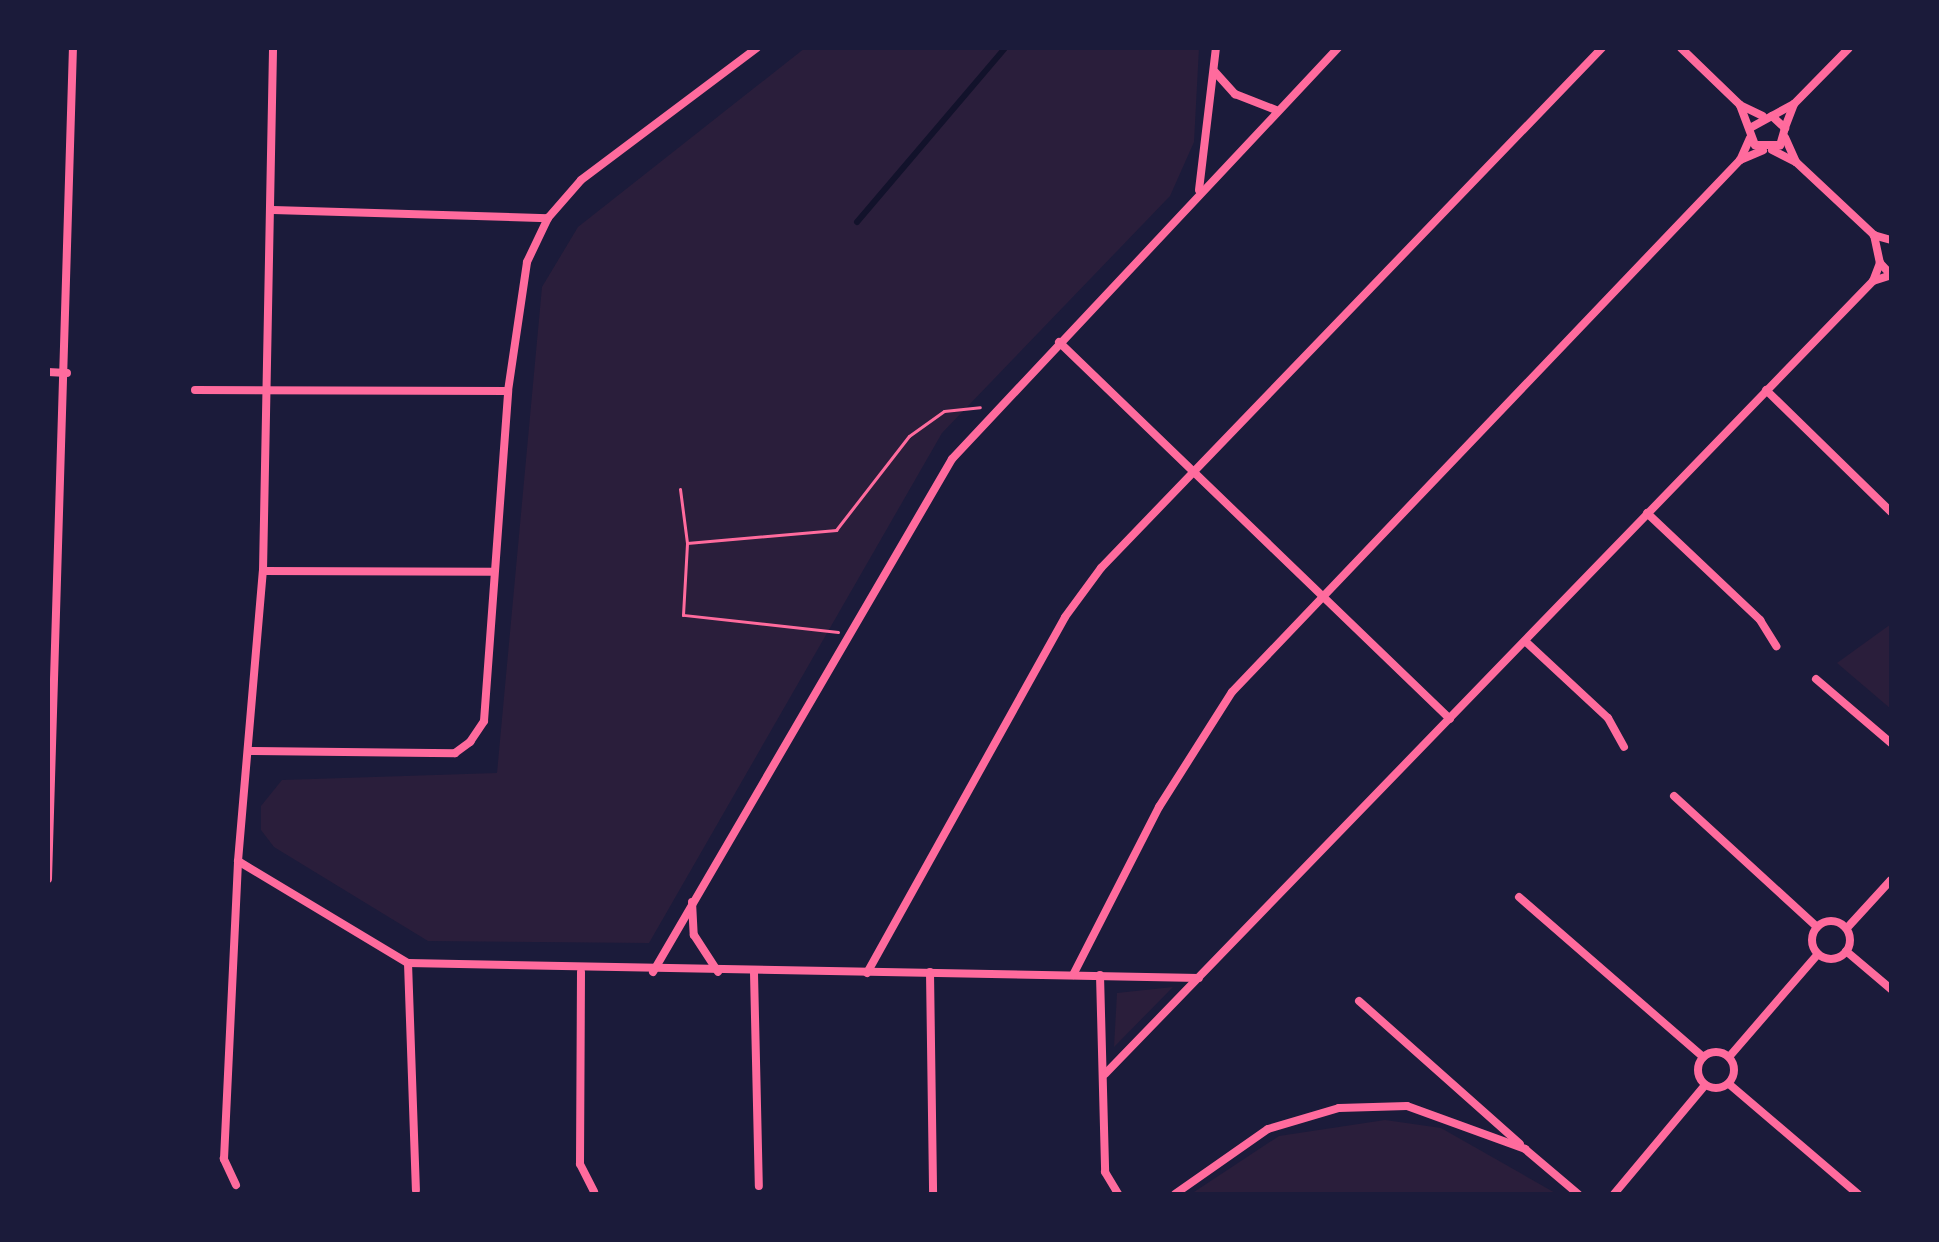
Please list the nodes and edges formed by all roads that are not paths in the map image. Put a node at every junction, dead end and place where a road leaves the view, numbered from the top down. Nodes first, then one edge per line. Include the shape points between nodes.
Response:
1 (73, 48) edge
2 (273, 48) edge
3 (757, 48) edge
4 (1216, 48) edge
5 (1338, 48) edge
6 (1602, 48) edge
7 (1681, 48) edge
8 (1849, 48) edge
9 (1215, 72) junction
10 (1794, 104) junction
11 (1740, 105) junction
12 (1276, 110) junction
13 (1768, 116) junction
14 (1750, 133) junction
15 (1785, 133) junction
16 (1767, 150) junction
17 (1740, 160) junction
18 (1796, 162) junction
19 (1199, 190) junction
20 (273, 210) junction
21 (548, 218) junction
22 (1874, 235) junction
23 (1891, 241) edge
24 (1880, 258) junction
25 (1891, 275) edge
26 (1873, 281) junction
27 (1059, 342) junction
28 (48, 372) edge
29 (67, 373) junction
30 (195, 390) dead end
31 (269, 390) junction
32 (1766, 390) junction
33 (508, 391) junction
34 (1193, 469) junction
35 (1891, 512) edge
36 (1647, 513) junction
37 (263, 571) junction
38 (494, 572) junction
39 (1321, 593) junction
40 (1525, 641) junction
41 (1776, 646) dead end
42 (1816, 679) dead end
43 (1450, 719) junction
44 (1891, 743) edge
45 (1624, 747) dead end
46 (248, 751) junction
47 (1674, 796) dead end
48 (238, 861) junction
49 (48, 879) edge
50 (1891, 880) edge
51 (1519, 897) dead end
52 (692, 901) junction
53 (1817, 927) junction
54 (1847, 928) junction
55 (1846, 951) junction
56 (1818, 954) junction
57 (408, 963) junction
58 (581, 972) junction
59 (653, 972) junction
60 (718, 972) junction
61 (930, 972) junction
62 (754, 973) junction
63 (867, 973) junction
64 (1073, 975) junction
65 (1100, 975) junction
66 (1199, 978) junction
67 (1891, 989) edge
68 (1359, 1001) dead end
69 (1703, 1057) junction
70 (1729, 1057) junction
71 (1105, 1074) junction
72 (1729, 1084) junction
73 (1705, 1085) junction
74 (1525, 1149) junction
75 (236, 1185) dead end
76 (759, 1186) dead end
77 (416, 1190) dead end
78 (594, 1192) dead end
79 (933, 1194) edge
80 (1118, 1194) edge
81 (1175, 1194) edge
82 (1578, 1194) edge
83 (1614, 1194) edge
84 (1858, 1194) edge

1 - 29 street
2 - 20 street
3 - 21 street via 581,180
4 - 9 street
5 - 12 street
6 - 34 street
7 - 11 street
8 - 10 street
9 - 12 street via 1235,94
9 - 19 street
10 - 13 street
10 - 15 street
11 - 13 street
11 - 14 street
12 - 19 street
13 - 14 street
13 - 15 street
14 - 16 street
14 - 17 street
15 - 16 street
15 - 18 street
16 - 17 street
16 - 18 street
17 - 39 street
18 - 22 street
19 - 27 street
20 - 21 street
20 - 31 street
21 - 33 street via 527,262
22 - 23 street
22 - 24 street
23 - 24 street
24 - 25 street
24 - 26 street
25 - 26 street
26 - 32 street
27 - 34 street
27 - 52 street via 952,459
28 - 29 street
29 - 49 street
30 - 31 street
31 - 33 street
31 - 37 street
32 - 35 street
32 - 36 street
33 - 38 street
34 - 39 street
34 - 63 street via 1101,568 1065,617
36 - 40 street
36 - 41 street via 1760,620
37 - 38 street
37 - 46 street
38 - 46 street via 484,721 462,748
39 - 43 street
39 - 64 street via 1232,692 1159,807
40 - 43 street
40 - 45 street via 1608,718
42 - 44 street
43 - 66 street
46 - 48 street
47 - 53 street
48 - 57 street
48 - 75 street via 224,1159
50 - 54 street
51 - 69 street
52 - 59 street
52 - 60 street via 694,935
53 - 54 street
53 - 56 street
54 - 55 street
55 - 56 street via 1835,958
55 - 67 street
56 - 70 street
57 - 58 street
57 - 77 street
58 - 59 street
58 - 78 street via 580,1164
59 - 60 street
60 - 62 street
61 - 63 street
61 - 64 street
61 - 79 street
62 - 63 street
62 - 76 street
64 - 65 street
65 - 66 street
65 - 71 street
66 - 71 street
68 - 74 street
69 - 70 street
69 - 73 street via 1698,1069
70 - 72 street via 1735,1073
71 - 80 street via 1105,1172
72 - 73 street
72 - 84 street
73 - 83 street
74 - 81 street via 1407,1106 1339,1108 1268,1129
74 - 82 street

